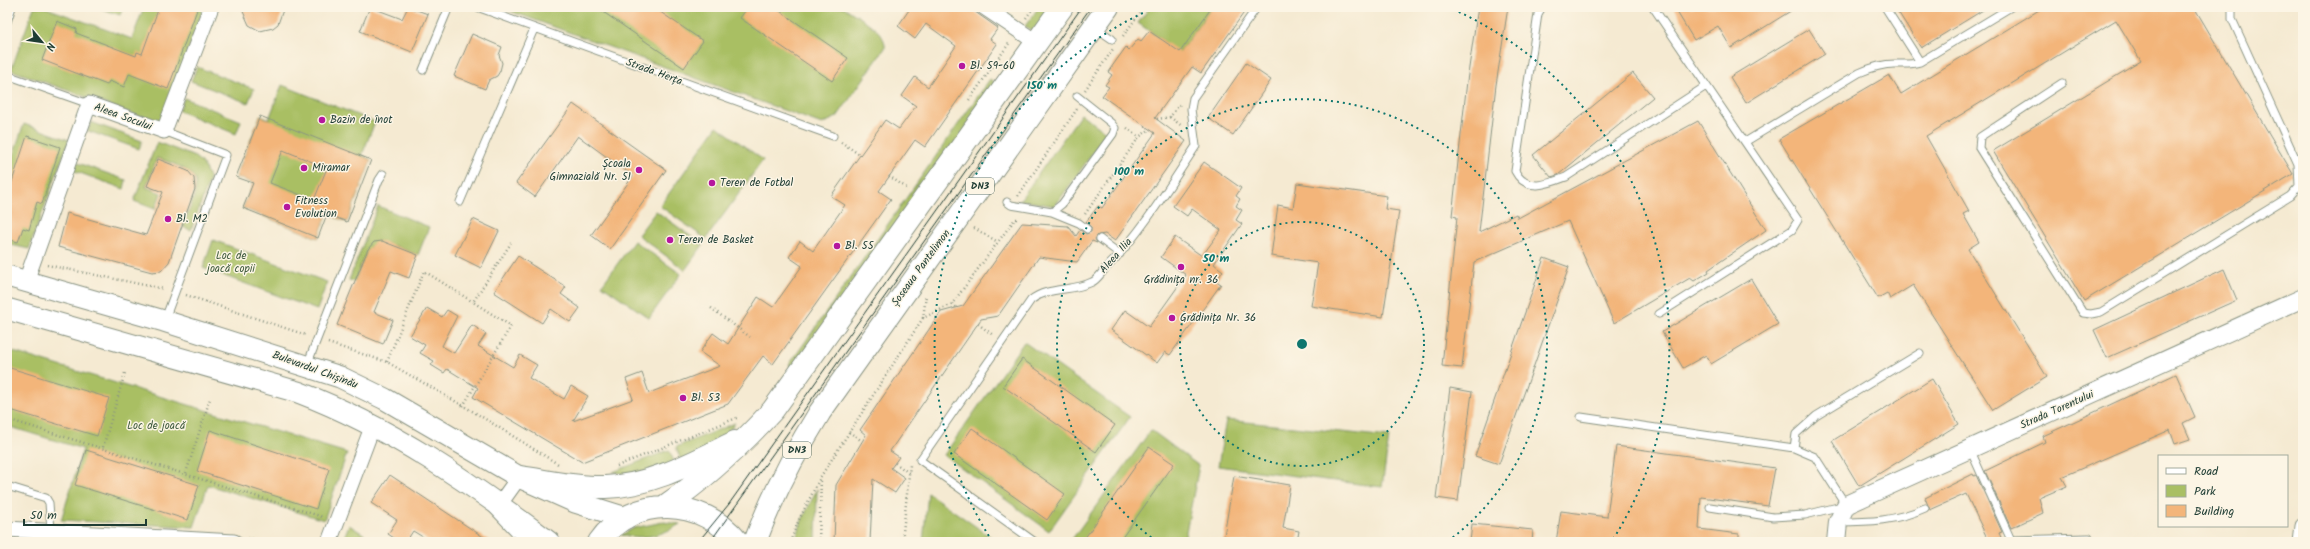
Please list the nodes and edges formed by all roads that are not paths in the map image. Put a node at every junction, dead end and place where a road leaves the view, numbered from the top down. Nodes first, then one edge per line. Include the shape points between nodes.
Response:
1 (12, 7) edge
2 (211, 7) edge
3 (449, 7) edge
4 (477, 7) edge
5 (984, 7) edge
6 (1062, 7) edge
7 (1108, 7) edge
8 (1257, 7) edge
9 (1542, 7) edge
10 (1653, 7) edge
11 (1885, 7) edge
12 (2011, 7) edge
13 (2232, 7) edge
14 (7, 22) edge
15 (1094, 26) junction
16 (534, 29) junction
17 (1036, 42) junction
18 (1114, 42) road end
19 (1920, 62) junction
20 (423, 70) dead end
21 (7, 75) edge
22 (2062, 83) dead end
23 (1706, 86) junction
24 (1079, 98) road end
25 (89, 104) junction
26 (164, 131) junction
27 (833, 136) road end
28 (1745, 142) junction
29 (383, 174) dead end
30 (460, 202) dead end
31 (1009, 203) road end
32 (1052, 212) junction
33 (1087, 229) dead end
34 (1100, 239) dead end
35 (1120, 254) junction
36 (16, 279) edge
37 (2303, 298) edge
38 (7, 310) edge
39 (1659, 314) dead end
40 (164, 321) junction
41 (1920, 353) dead end
42 (307, 365) junction
43 (1581, 417) dead end
44 (373, 425) junction
45 (747, 425) junction
46 (1794, 448) junction
47 (1970, 449) junction
48 (520, 477) junction
49 (7, 486) edge
50 (500, 505) junction
51 (1846, 505) junction
52 (665, 506) junction
53 (1710, 507) dead end
54 (1925, 508) dead end
55 (626, 518) junction
56 (1838, 522) junction
57 (2303, 526) edge
58 (7, 529) edge
59 (51, 530) junction
60 (2089, 538) dead end
61 (234, 542) edge
62 (329, 542) edge
63 (534, 542) edge
64 (549, 542) edge
65 (599, 542) edge
66 (738, 542) edge
67 (755, 542) edge
68 (1035, 542) edge
69 (1836, 542) edge
70 (2301, 542) edge

1 - 14 lane
2 - 26 street, Aleea Socului
3 - 20 lane
4 - 16 lane, Strada Herța
5 - 17 street
6 - 17 main road
7 - 15 main road, Șoseaua Pantelimon / DN3
8 - 35 lane, Aleea Ilia via 1193,98 1191,109 1196,146
9 - 23 lane via 1538,14 1515,171 1518,178 1526,183 1541,186 1566,177
10 - 23 lane
11 - 19 lane
12 - 19 lane
13 - 22 lane via 2232,19 2298,164 2299,186 2284,200 2101,312 2091,314 2083,313 1978,143 1980,137
15 - 18 lane
15 - 67 main road, Șoseaua Pantelimon / DN3 via 820,412 777,489
16 - 27 lane, Strada Herța
16 - 30 lane
17 - 45 main road via 801,373 773,410
19 - 28 lane via 1910,65 1876,66 1859,73
21 - 25 lane
23 - 28 lane
24 - 32 lane via 1115,128 1062,204
25 - 26 street, Aleea Socului
25 - 36 street, Aleea Socului via 33,262
26 - 40 lane via 226,154
28 - 39 lane via 1795,213 1798,220 1796,226 1750,258
29 - 42 lane
31 - 32 lane
32 - 33 lane
34 - 35 lane
35 - 68 lane, Aleea Ilia via 1093,282 1037,295 1031,300 920,460
36 - 40 main road, Bulevardul Chișinău
37 - 47 street, Strada Torentului
38 - 44 main road via 298,392 335,406
40 - 42 main road, Bulevardul Chișinău
41 - 46 lane via 1816,416 1796,434
42 - 48 main road, Bulevardul Chișinău via 340,377 385,399
43 - 46 lane
44 - 50 main road via 438,463
44 - 62 street
45 - 48 main road via 680,469 624,485 579,486
45 - 52 main road via 698,483
46 - 51 lane via 1815,457
47 - 51 street, Strada Torentului
47 - 60 lane via 2011,540
48 - 50 street
48 - 55 main road, Bulevardul Chișinău via 576,502
49 - 59 lane via 46,498 49,503
50 - 63 main road
50 - 64 main road
51 - 53 lane via 1805,515 1773,517
51 - 56 street
52 - 55 main road via 645,510
52 - 66 main road via 688,508 712,518
54 - 56 lane via 1910,515 1878,522
55 - 65 main road
56 - 69 street
57 - 70 street
58 - 59 street
59 - 61 street

